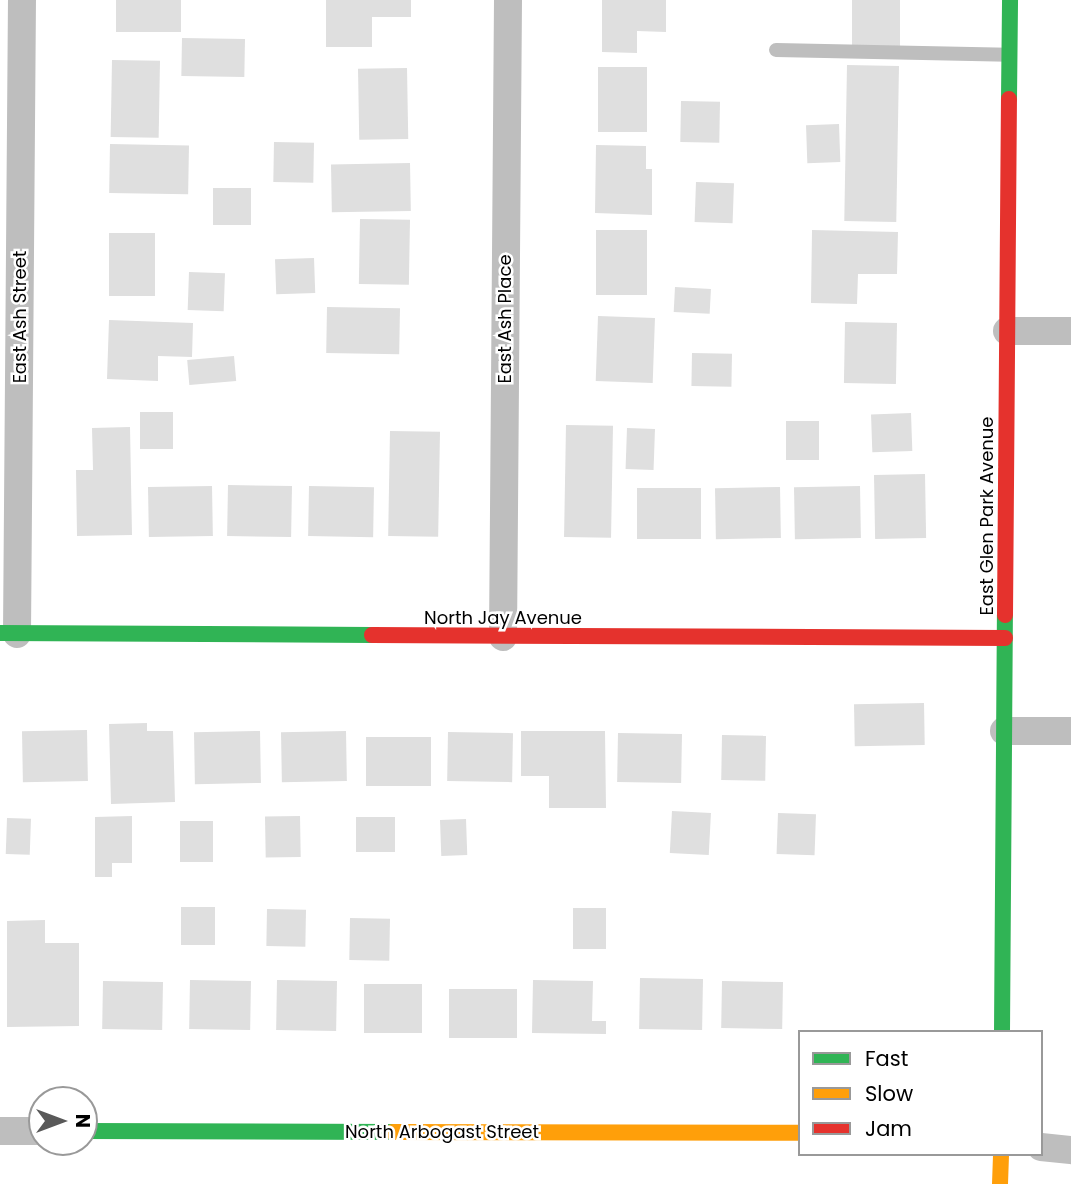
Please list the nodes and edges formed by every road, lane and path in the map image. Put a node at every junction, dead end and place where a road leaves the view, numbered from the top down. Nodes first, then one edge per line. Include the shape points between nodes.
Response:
1 (22, 0) edge
2 (508, 0) edge
3 (1010, 0) edge
4 (776, 50) dead end
5 (1009, 55) junction
6 (1007, 331) junction
7 (1071, 331) edge
8 (9, 634) edge
9 (503, 637) junction
10 (1005, 638) junction
11 (1004, 732) junction
12 (1071, 732) edge
13 (1002, 1030) edge
14 (0, 1131) edge
15 (28, 1131) edge
16 (98, 1132) edge
17 (798, 1133) edge
18 (1043, 1147) edge
19 (1071, 1150) edge
20 (1000, 1156) edge
21 (1000, 1184) edge

1 - 8 street, East Ash Street
2 - 9 street, East Ash Place
3 - 5 street, East Glen Park Avenue
4 - 5 lane
5 - 6 street, East Glen Park Avenue
6 - 7 street
6 - 10 street, East Glen Park Avenue
8 - 9 street, North Jay Avenue
9 - 10 street, North Jay Avenue
10 - 11 street, East Glen Park Avenue
11 - 12 street
11 - 13 street, East Glen Park Avenue
14 - 15 street
16 - 17 street, North Arbogast Street
18 - 19 street
20 - 21 street

